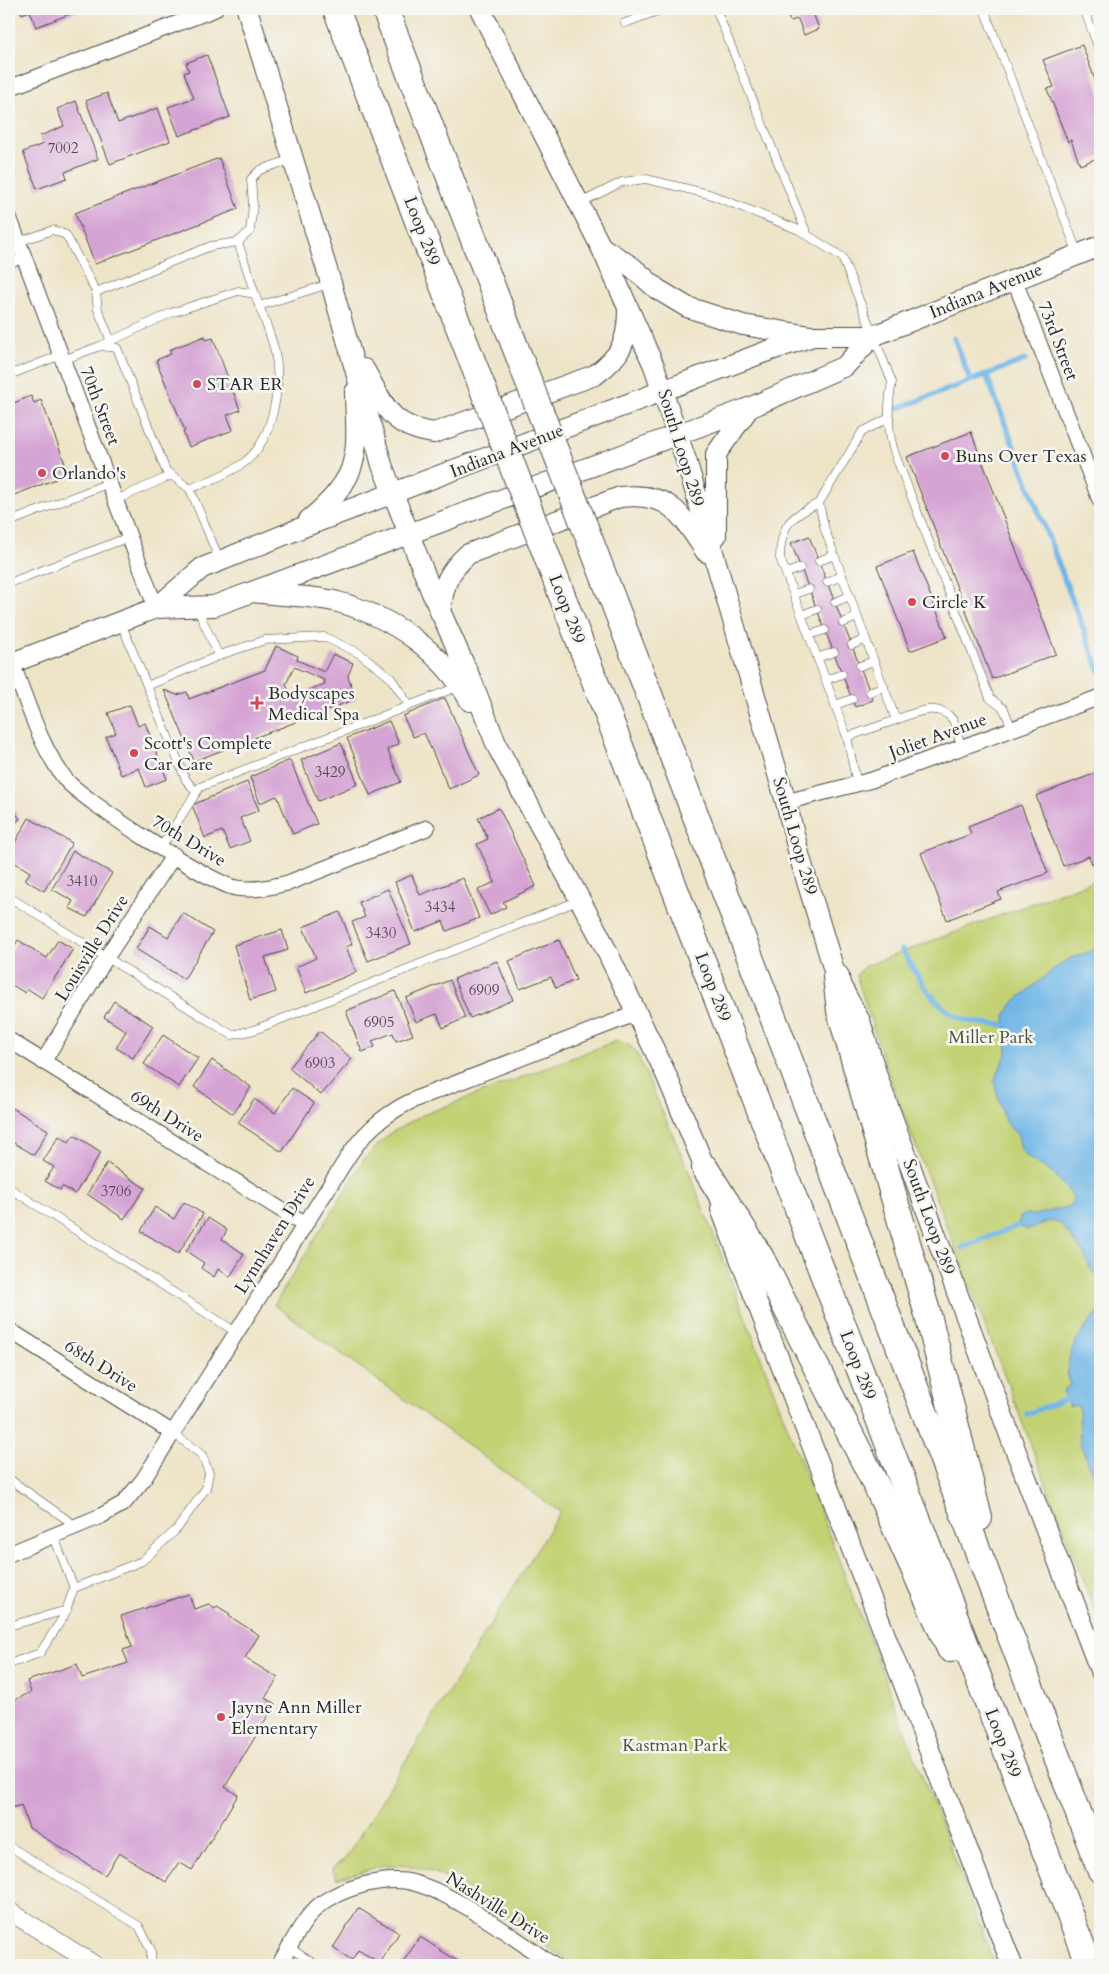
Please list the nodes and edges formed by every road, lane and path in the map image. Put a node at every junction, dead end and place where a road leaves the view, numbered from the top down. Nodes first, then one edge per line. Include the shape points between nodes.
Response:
1 (215, 9) edge
2 (247, 9) edge
3 (336, 9) edge
4 (385, 9) edge
5 (480, 9) edge
6 (664, 9) edge
7 (716, 9) edge
8 (984, 9) edge
9 (1084, 9) edge
10 (625, 23) dead end
11 (1100, 52) edge
12 (9, 88) edge
13 (293, 159) junction
14 (579, 204) junction
15 (9, 217) edge
16 (808, 235) junction
17 (18, 242) junction
18 (238, 242) junction
19 (1100, 246) edge
20 (601, 247) junction
21 (1078, 254) junction
22 (24, 258) junction
23 (9, 264) edge
24 (1014, 279) junction
25 (331, 283) junction
26 (96, 292) junction
27 (255, 294) junction
28 (259, 306) junction
29 (628, 308) junction
30 (813, 336) junction
31 (873, 336) junction
32 (111, 341) junction
33 (100, 346) junction
34 (350, 346) junction
35 (62, 358) junction
36 (9, 375) edge
37 (664, 392) junction
38 (750, 408) junction
39 (889, 418) junction
40 (678, 433) junction
41 (172, 476) junction
42 (109, 483) junction
43 (190, 489) junction
44 (393, 494) junction
45 (116, 500) junction
46 (1100, 500) edge
47 (819, 503) junction
48 (9, 522) edge
49 (300, 528) junction
50 (408, 532) junction
51 (129, 537) junction
52 (834, 555) junction
53 (220, 561) junction
54 (819, 561) dead end
55 (716, 566) junction
56 (800, 568) dead end
57 (786, 573) junction
58 (842, 576) junction
59 (827, 582) dead end
60 (9, 583) edge
61 (809, 589) dead end
62 (250, 592) junction
63 (794, 594) junction
64 (850, 596) junction
65 (835, 602) dead end
66 (196, 607) junction
67 (156, 608) junction
68 (817, 609) dead end
69 (440, 612) junction
70 (802, 615) junction
71 (857, 617) junction
72 (120, 621) junction
73 (843, 623) dead end
74 (825, 630) dead end
75 (810, 635) junction
76 (866, 639) junction
77 (852, 644) dead end
78 (834, 652) dead end
79 (219, 656) junction
80 (818, 658) junction
81 (874, 661) junction
82 (11, 663) edge
83 (860, 666) dead end
84 (842, 674) dead end
85 (826, 680) junction
86 (147, 686) junction
87 (460, 686) junction
88 (884, 686) junction
89 (870, 692) dead end
90 (1100, 697) edge
91 (852, 698) dead end
92 (409, 705) junction
93 (835, 705) junction
94 (896, 720) junction
95 (1012, 730) junction
96 (847, 737) junction
97 (497, 746) junction
98 (961, 748) junction
99 (857, 784) junction
100 (196, 792) junction
101 (786, 802) junction
102 (427, 828) dead end
103 (167, 851) junction
104 (9, 897) edge
105 (580, 900) junction
106 (106, 958) junction
107 (836, 977) junction
108 (637, 1013) junction
109 (9, 1040) edge
110 (43, 1062) junction
111 (705, 1168) junction
112 (9, 1188) edge
113 (304, 1224) junction
114 (9, 1330) edge
115 (236, 1332) junction
116 (173, 1433) junction
117 (9, 1479) edge
118 (78, 1527) junction
119 (54, 1537) junction
120 (9, 1554) edge
121 (74, 1588) junction
122 (999, 1609) junction
123 (66, 1610) junction
124 (9, 1626) edge
125 (9, 1664) edge
126 (1100, 1670) edge
127 (9, 1846) edge
128 (1051, 1868) junction
129 (1100, 1869) edge
130 (9, 1911) edge
131 (290, 1948) junction
132 (95, 1965) edge
133 (151, 1965) edge
134 (279, 1965) edge
135 (316, 1965) edge
136 (553, 1965) edge
137 (1012, 1965) edge
138 (1089, 1965) edge

1 - 12 street
2 - 13 main road
3 - 128 highway, Loop 289, bridge
4 - 122 highway, bridge
5 - 14 main road, South Loop 289
6 - 10 lane
7 - 16 lane
8 - 21 lane
9 - 11 lane
13 - 18 lane via 260,170 251,179 253,205 250,230
13 - 25 main road
14 - 16 lane via 622,182 646,179 709,194
14 - 20 main road, South Loop 289
15 - 17 street, 70th Street
16 - 31 lane via 842,257
17 - 22 street, 70th Street
17 - 26 lane via 53,230 66,235
18 - 26 lane via 211,246
18 - 27 lane
19 - 21 main road, Indiana Avenue
20 - 29 main road, South Loop 289
20 - 30 main road via 687,308 735,323
21 - 24 main road, Indiana Avenue
22 - 23 lane
22 - 35 street, 70th Street
24 - 31 main road, Indiana Avenue
24 - 46 street, 73rd Street
25 - 28 lane
25 - 34 main road
26 - 32 lane via 98,310
27 - 28 lane
27 - 32 lane via 238,291 171,313
28 - 43 lane via 276,353 276,401 264,440 232,470
29 - 34 main road via 624,344 607,366 595,374 434,433 414,430 396,420
29 - 37 main road, South Loop 289
30 - 31 main road, Indiana Avenue
30 - 37 main road, Indiana Avenue
31 - 38 main road, Indiana Avenue via 845,366
31 - 39 lane via 892,382
32 - 33 lane
33 - 35 lane
33 - 41 lane via 117,348 166,471
34 - 44 main road
34 - 49 main road via 355,388 353,462 343,484 326,505
35 - 36 lane
35 - 42 street, 70th Street
37 - 40 main road, South Loop 289
37 - 44 main road, Indiana Avenue
38 - 40 main road, Indiana Avenue
38 - 55 main road via 716,454
39 - 47 lane via 862,432
39 - 95 lane via 894,451 990,698 1004,709
40 - 50 main road, Indiana Avenue
40 - 55 main road, South Loop 289
41 - 43 lane
41 - 45 lane
42 - 45 street, 70th Street
42 - 48 lane
43 - 53 lane
44 - 49 main road, Indiana Avenue
44 - 50 main road
45 - 51 street, 70th Street
47 - 52 lane
47 - 57 lane via 798,514 781,534 780,558
49 - 53 main road, Indiana Avenue
50 - 62 main road, Indiana Avenue
50 - 69 main road
51 - 60 lane
51 - 67 street, 70th Street
52 - 54 lane
52 - 58 lane
53 - 67 main road, Indiana Avenue via 202,568
55 - 69 main road via 681,515 660,499 638,495 620,497 468,554 452,569 446,581
55 - 101 main road, South Loop 289
56 - 57 lane
57 - 63 lane
58 - 59 lane
58 - 64 lane
61 - 63 lane
62 - 66 main road, Indiana Avenue via 214,606
62 - 87 main road via 337,602 371,614 407,632 442,661
63 - 70 lane
64 - 65 lane
64 - 71 lane
66 - 67 main road, Indiana Avenue
66 - 79 lane
67 - 72 main road, Indiana Avenue
68 - 70 lane
69 - 97 main road
70 - 75 lane
71 - 73 lane
71 - 76 lane
72 - 82 main road, Indiana Avenue
72 - 86 lane
74 - 75 lane
75 - 80 lane
76 - 77 lane
76 - 81 lane
78 - 80 lane
79 - 86 lane
79 - 92 lane via 265,640 324,637 359,653 390,677
80 - 85 lane
81 - 83 lane
81 - 88 lane
82 - 103 street, 70th Drive via 50,755 67,780 88,799
84 - 85 lane
85 - 93 lane
86 - 100 lane via 186,780
87 - 92 lane
87 - 97 main road
88 - 89 lane
88 - 94 lane
90 - 95 street, Joliet Avenue
91 - 93 lane
92 - 100 lane via 200,787
93 - 96 lane
94 - 96 lane
94 - 98 lane via 925,709 942,713 953,720
95 - 98 street, Joliet Avenue
96 - 99 lane
97 - 105 main road
98 - 99 street, Joliet Avenue
99 - 101 street, Joliet Avenue
100 - 103 lane
101 - 107 main road, South Loop 289
102 - 103 street, 70th Drive via 265,889 234,888
103 - 106 street, Louisville Drive
104 - 106 lane
105 - 106 lane via 254,1030 232,1035
105 - 108 main road
106 - 110 street, Louisville Drive
107 - 122 highway via 840,1011 916,1271 964,1455
107 - 126 main road, South Loop 289 via 860,1021 882,1089
108 - 111 main road
108 - 113 street, Lynnhaven Drive via 389,1112 363,1135
109 - 110 street, 69th Drive
110 - 113 street, 69th Drive
111 - 128 highway via 761,1258 878,1489
111 - 137 main road
112 - 115 lane
113 - 115 street, Lynnhaven Drive
114 - 116 street, 68th Drive
115 - 116 street, Lynnhaven Drive
116 - 118 street, Lynnhaven Drive via 124,1503
116 - 121 lane via 202,1456 209,1473 206,1488 177,1529 142,1561
117 - 118 lane
118 - 119 street, Lynnhaven Drive
119 - 120 street, Lynnhaven Drive
119 - 121 lane
121 - 123 lane
122 - 129 highway
123 - 124 lane
123 - 125 lane via 40,1653
127 - 133 lane via 139,1926 147,1939
128 - 138 highway, Loop 289
130 - 132 street
131 - 134 street, Nashville Drive
131 - 135 lane
131 - 136 street, Nashville Drive via 322,1903 361,1886 405,1881 446,1896

